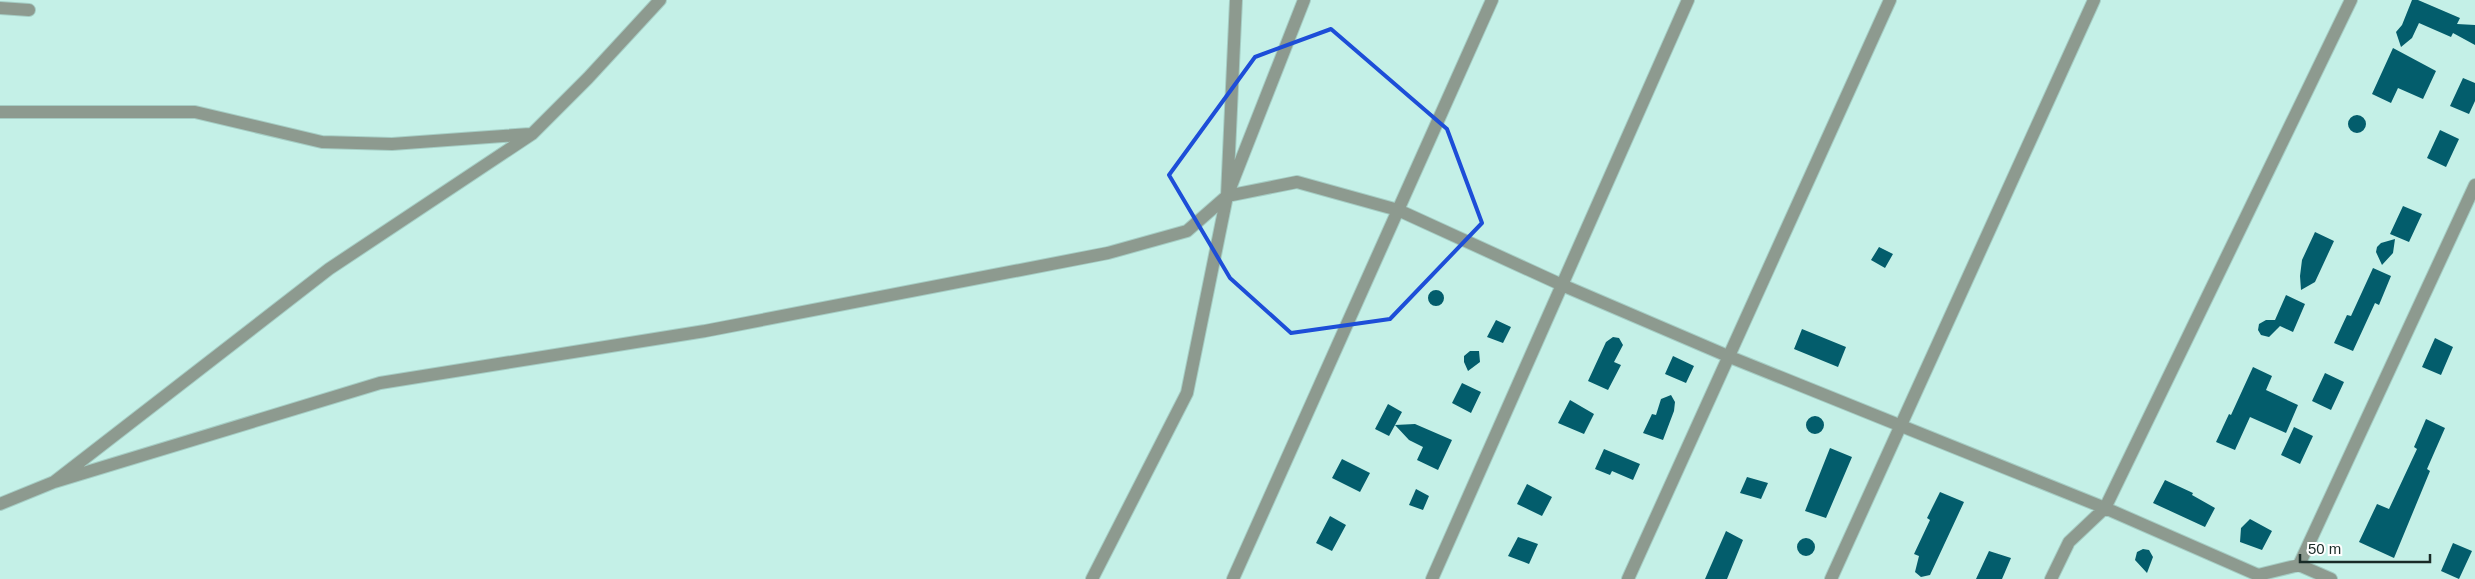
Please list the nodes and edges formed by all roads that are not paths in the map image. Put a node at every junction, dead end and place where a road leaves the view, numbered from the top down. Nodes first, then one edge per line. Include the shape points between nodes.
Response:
1 (660, 0) edge
2 (1236, 0) edge
3 (1304, 0) edge
4 (1492, 0) edge
5 (1688, 0) edge
6 (1890, 0) edge
7 (2094, 0) edge
8 (2351, 0) edge
9 (0, 8) edge
10 (29, 10) dead end
11 (0, 112) edge
12 (532, 134) junction
13 (2475, 185) edge
14 (1227, 196) junction
15 (1398, 210) junction
16 (1562, 285) junction
17 (1730, 357) junction
18 (1902, 426) junction
19 (54, 482) junction
20 (0, 504) edge
21 (2105, 508) junction
22 (2299, 566) junction
23 (2257, 577) edge
24 (1092, 579) edge
25 (1232, 579) edge
26 (1432, 579) edge
27 (1628, 579) edge
28 (1831, 579) edge
29 (2050, 579) edge
30 (2331, 579) edge

1 - 12 street
2 - 14 street
3 - 14 street
4 - 15 street
5 - 16 street
6 - 17 street
7 - 18 street
8 - 21 street
9 - 10 street
11 - 12 street via 195,112 322,142 392,144
12 - 19 street via 329,269
13 - 22 street
14 - 15 street via 1297,182
14 - 19 street via 1187,231 1108,253 704,331 380,383
14 - 24 street via 1187,393
15 - 16 street
15 - 25 street
16 - 17 street
16 - 26 street
17 - 18 street
17 - 27 street
18 - 21 street
18 - 28 street
19 - 20 street
21 - 23 street
21 - 29 street via 2069,542
22 - 23 street
22 - 30 street

